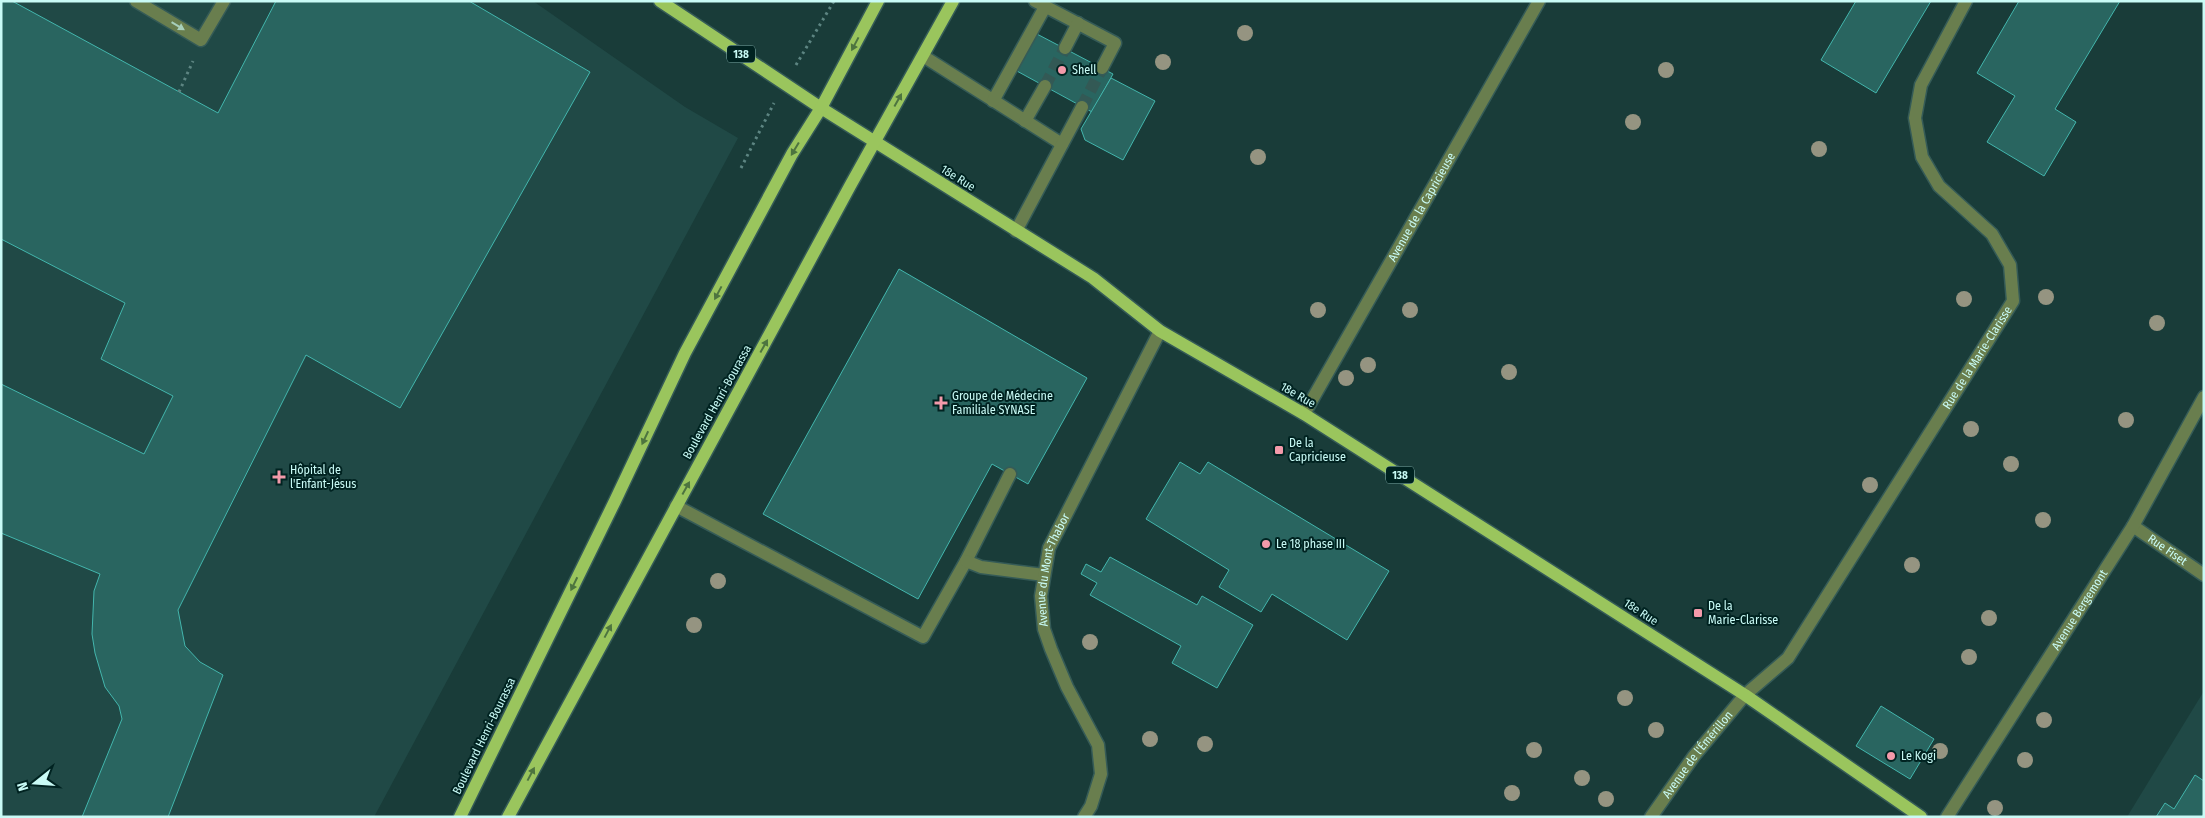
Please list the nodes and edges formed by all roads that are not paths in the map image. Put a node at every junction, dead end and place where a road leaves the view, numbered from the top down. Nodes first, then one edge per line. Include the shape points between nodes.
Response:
1 (136, 1) edge
2 (224, 1) edge
3 (660, 1) edge
4 (878, 1) edge
5 (953, 1) edge
6 (1539, 1) edge
7 (1966, 1) edge
8 (1040, 4) edge
9 (1078, 23) junction
10 (1065, 48) tunnel mouth
11 (923, 56) junction
12 (1102, 68) tunnel mouth
13 (1044, 86) tunnel mouth
14 (993, 101) junction
15 (1082, 107) tunnel mouth
16 (821, 108) junction
17 (1025, 121) junction
18 (875, 142) junction
19 (1062, 144) junction
20 (1016, 231) junction
21 (1160, 331) junction
22 (2204, 397) edge
23 (1304, 414) junction
24 (1010, 474) dead end
25 (676, 506) junction
26 (2133, 526) junction
27 (966, 562) junction
28 (1044, 575) junction
29 (2204, 575) edge
30 (1745, 695) junction
31 (460, 817) edge
32 (508, 817) edge
33 (1084, 817) edge
34 (1651, 817) edge
35 (1921, 817) edge
36 (1947, 817) edge

1 -> 2 street via 201,40
3 - 16 main road, 18e Rue / 138
4 -> 16 main road, Boulevard Henri-Bourassa
5 - 11 main road, Boulevard Henri-Bourassa
6 - 23 street, Avenue de la Capricieuse
7 - 30 street, Rue de la Marie-Clarisse via 1920,85 1915,118 1922,157 1939,186 1992,234 2010,265 2013,301 1788,658
8 - 9 street
8 - 14 street
9 - 10 street
9 - 12 street via 1115,42
11 - 14 street
18 -> 11 main road, Boulevard Henri-Bourassa
13 - 17 street
14 - 17 street
15 - 19 street
16 - 18 main road, 18e Rue / 138
16 -> 31 main road, Boulevard Henri-Bourassa via 792,154 685,353
17 - 19 street
18 - 20 main road, 18e Rue / 138
25 -> 18 main road, Boulevard Henri-Bourassa
19 - 20 street
20 - 21 main road, 18e Rue / 138 via 1093,278
21 - 23 main road, 18e Rue / 138
21 - 28 street, Avenue du Mont-Thabor via 1048,548
22 - 26 street, Avenue Bergemont
23 - 30 main road, 18e Rue / 138
24 - 27 street
25 - 27 street via 923,637
32 -> 25 main road, Boulevard Henri-Bourassa
26 - 29 street, Rue Fiset
26 - 36 street, Avenue Bergemont
27 - 28 street
28 - 33 street, Avenue du Mont-Thabor via 1041,596 1044,629 1067,687 1098,745 1101,774
30 - 34 street, Avenue de l'Émérillon via 1694,756
30 - 35 main road, 18e Rue / 138

